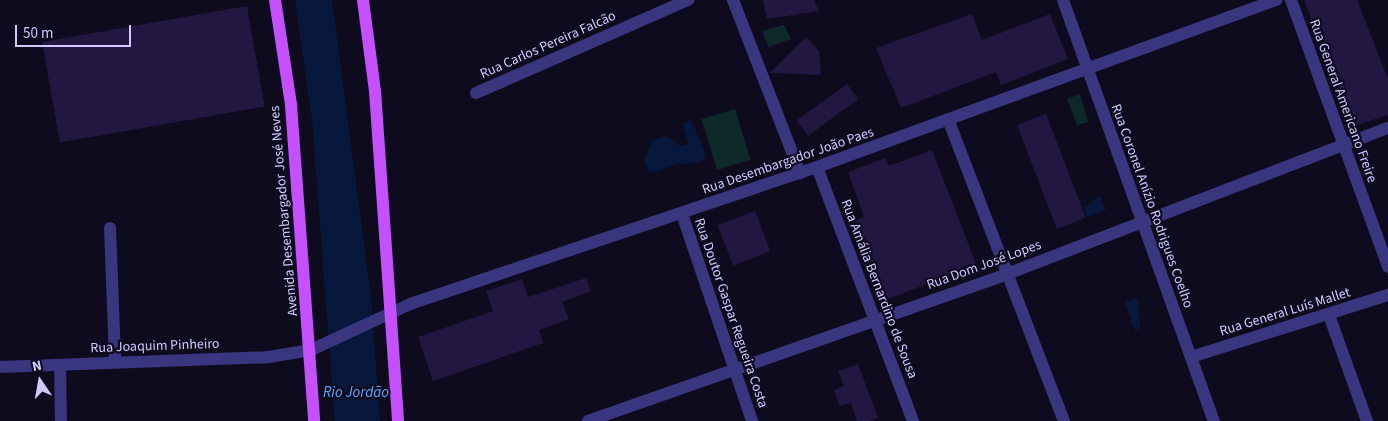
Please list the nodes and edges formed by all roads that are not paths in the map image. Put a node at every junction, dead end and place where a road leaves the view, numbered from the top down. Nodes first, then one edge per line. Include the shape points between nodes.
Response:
1 (275, 0) edge
2 (363, 0) edge
3 (688, 0) edge
4 (732, 0) edge
5 (1063, 0) edge
6 (1277, 0) edge
7 (1291, 0) edge
8 (1087, 68) junction
9 (476, 93) dead end
10 (948, 119) junction
11 (1388, 128) edge
12 (1342, 146) junction
13 (817, 168) junction
14 (800, 173) junction
15 (682, 214) junction
16 (1141, 223) junction
17 (110, 228) dead end
18 (1388, 267) edge
19 (1007, 274) junction
20 (1388, 296) edge
21 (387, 314) junction
22 (1329, 315) junction
23 (877, 320) junction
24 (311, 350) junction
25 (1191, 356) junction
26 (115, 361) junction
27 (60, 365) junction
28 (0, 367) edge
29 (734, 372) junction
30 (61, 421) edge
31 (314, 421) edge
32 (398, 421) edge
33 (588, 421) edge
34 (752, 421) edge
35 (913, 421) edge
36 (1064, 421) edge
37 (1214, 421) edge
38 (1367, 421) edge

1 - 24 main road, Avenida Desembargador José Neves via 291,105
2 - 21 main road via 375,90
3 - 9 street, Rua Carlos Pereira Falcão
4 - 14 street
5 - 8 street, Rua Coronel Anízio Rodrigues Coelho
6 - 8 street, Rua Desembargador João Paes
7 - 12 street, Rua General Americano Freire
8 - 10 street, Rua Desembargador João Paes
8 - 16 street, Rua Coronel Anízio Rodrigues Coelho
10 - 13 street, Rua Desembargador João Paes
10 - 19 street
11 - 12 street, Rua Dom José Lopes
12 - 16 street, Rua Dom José Lopes
12 - 18 street, Rua General Americano Freire
13 - 14 street, Rua Desembargador João Paes
13 - 23 street, Rua Amália Bernardino de Sousa
14 - 15 street, Rua Desembargador João Paes
15 - 21 street, Rua Desembargador João Paes
15 - 29 street, Rua Doutor Gaspar Regueira Costa
16 - 19 street, Rua Dom José Lopes
16 - 25 street, Rua Coronel Anízio Rodrigues Coelho
17 - 26 street
19 - 23 street, Rua Dom José Lopes
19 - 36 street
20 - 22 street, Rua General Luís Mallet
21 - 24 street, Rua Desembargador João Paes
21 - 32 main road
22 - 25 street, Rua General Luís Mallet
22 - 38 street
23 - 29 street, Rua Dom José Lopes
23 - 35 street, Rua Amália Bernardino de Sousa
24 - 26 street, Rua Joaquim Pinheiro via 268,357
24 - 31 main road, Avenida Desembargador José Neves
25 - 37 street, Rua Coronel Anízio Rodrigues Coelho
26 - 27 street, Rua Joaquim Pinheiro
27 - 28 street, Rua Joaquim Pinheiro
27 - 30 street
29 - 33 street, Rua Dom José Lopes
29 - 34 street, Rua Doutor Gaspar Regueira Costa

